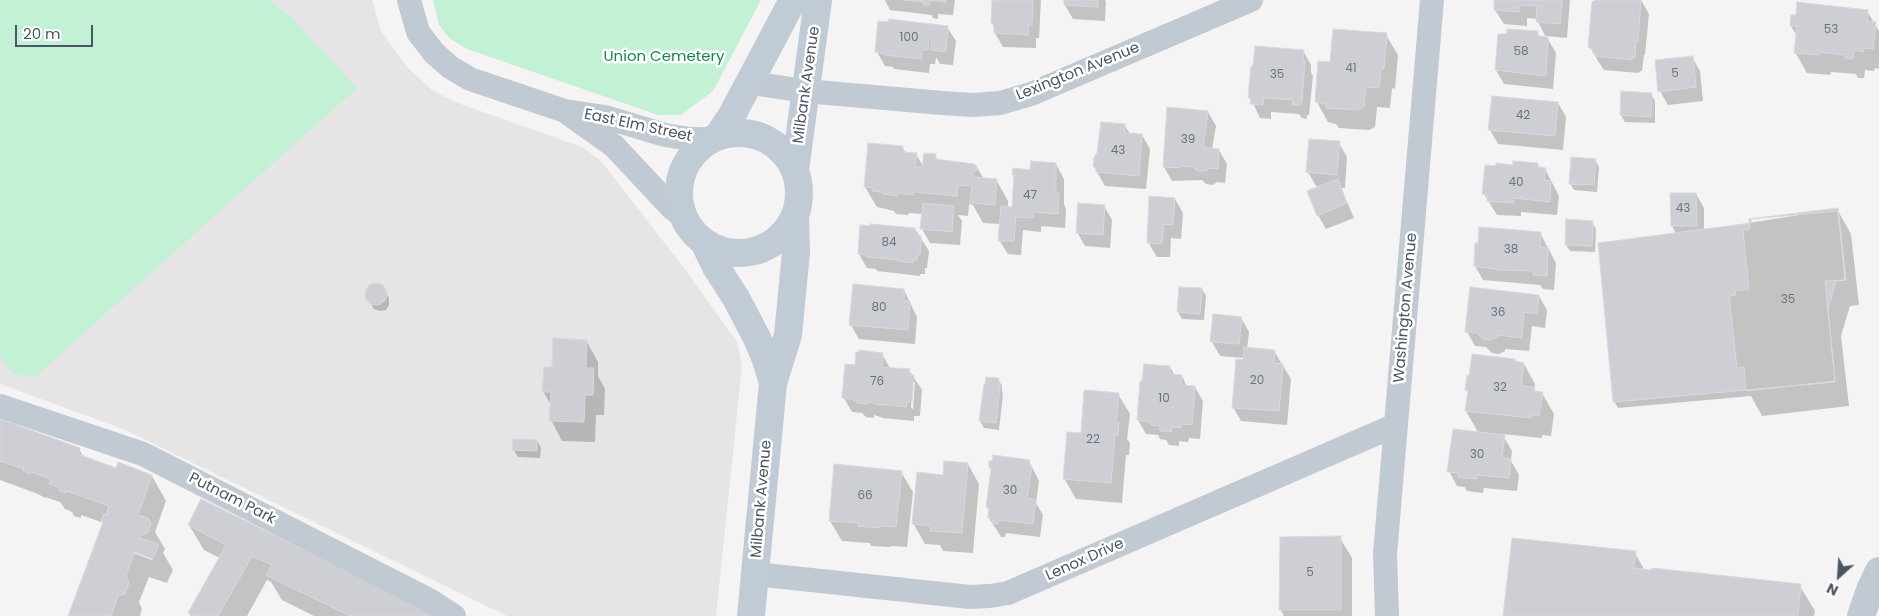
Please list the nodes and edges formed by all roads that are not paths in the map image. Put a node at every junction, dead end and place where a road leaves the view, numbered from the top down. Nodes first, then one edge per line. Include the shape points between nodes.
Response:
1 (409, 0) edge
2 (793, 0) edge
3 (818, 0) edge
4 (1251, 0) edge
5 (1432, 0) edge
6 (748, 85) junction
7 (805, 91) junction
8 (565, 111) junction
9 (715, 138) junction
10 (795, 170) junction
11 (683, 216) junction
12 (795, 216) junction
13 (704, 242) junction
14 (773, 383) junction
15 (0, 406) edge
16 (1396, 425) junction
17 (1879, 571) edge
18 (754, 574) junction
19 (454, 616) edge
20 (750, 616) edge
21 (1387, 616) edge
22 (1861, 616) edge

1 - 8 street, East Elm Street via 418,32 434,54 450,67 470,79
2 - 6 main road
3 - 7 main road, Milbank Avenue
4 - 7 street, Lexington Avenue via 1031,94 1000,102 973,105
5 - 16 street, Washington Avenue
6 - 7 street, Lexington Avenue
6 - 9 main road
7 - 10 main road, Milbank Avenue
8 - 9 street, East Elm Street via 605,117 665,135
8 - 11 street, East Elm Street via 614,146
9 - 10 main road via 737,132 758,136 775,144 789,158
9 - 11 main road via 704,143 683,169 678,186
10 - 12 main road via 799,200
11 - 13 main road
12 - 13 main road via 785,232 768,246 754,252 727,252
12 - 14 main road, Milbank Avenue via 796,252 788,335
13 - 14 main road, Milbank Avenue via 757,338
14 - 18 main road, Milbank Avenue
15 - 19 street, Putnam Park via 143,454 431,601
16 - 18 street, Lenox Drive via 1008,593 970,597
16 - 21 street, Washington Avenue via 1385,554
17 - 22 street
18 - 20 main road, Milbank Avenue

